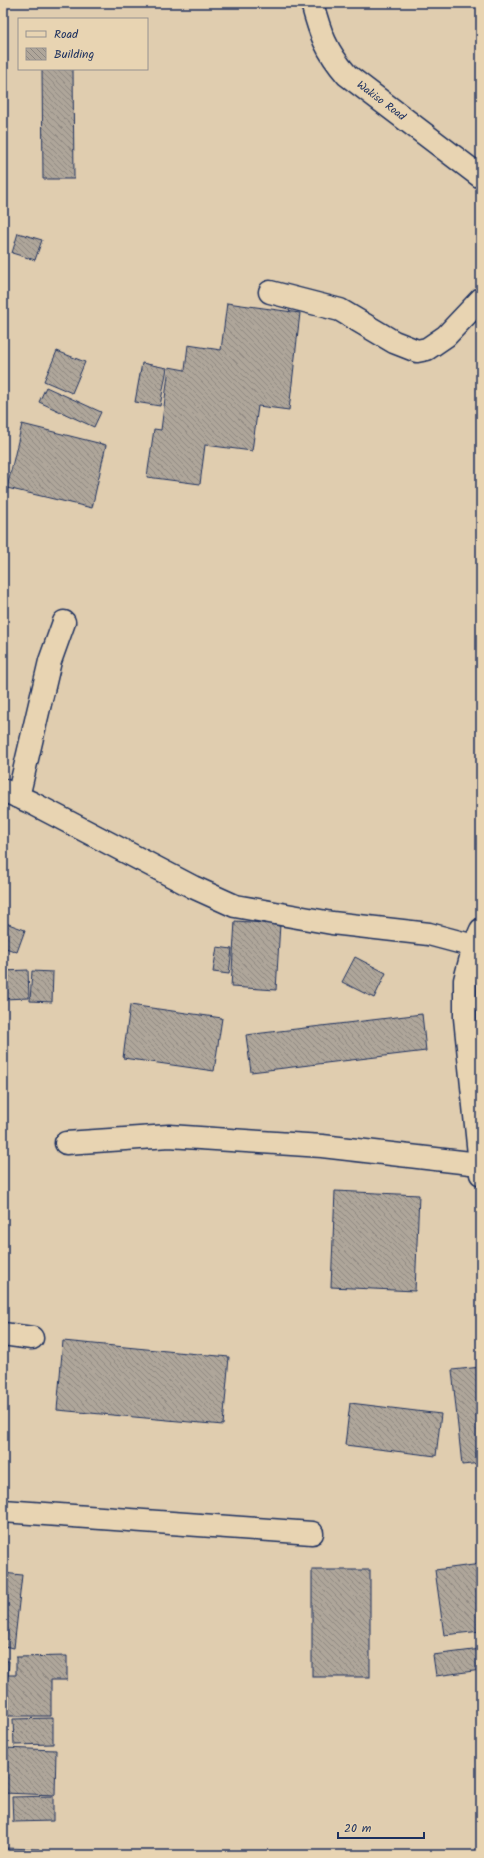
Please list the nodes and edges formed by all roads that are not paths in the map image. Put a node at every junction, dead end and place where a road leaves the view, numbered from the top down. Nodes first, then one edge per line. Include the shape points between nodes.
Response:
1 (312, 3) edge
2 (481, 177) edge
3 (270, 292) dead end
4 (481, 299) edge
5 (64, 622) dead end
6 (11, 793) edge
7 (477, 938) edge
8 (66, 1143) dead end
9 (480, 1169) edge
10 (3, 1334) edge
11 (32, 1338) dead end
12 (3, 1511) edge
13 (312, 1533) dead end

1 - 2 street, Wakiso Road via 320,34 334,60 347,75
3 - 4 street via 340,310 394,342 417,351 427,349 446,336
5 - 6 street
6 - 7 street via 204,893 235,906 332,923
7 - 9 street via 465,980 465,1018
8 - 9 street via 169,1136 322,1146
10 - 11 street
12 - 13 street

